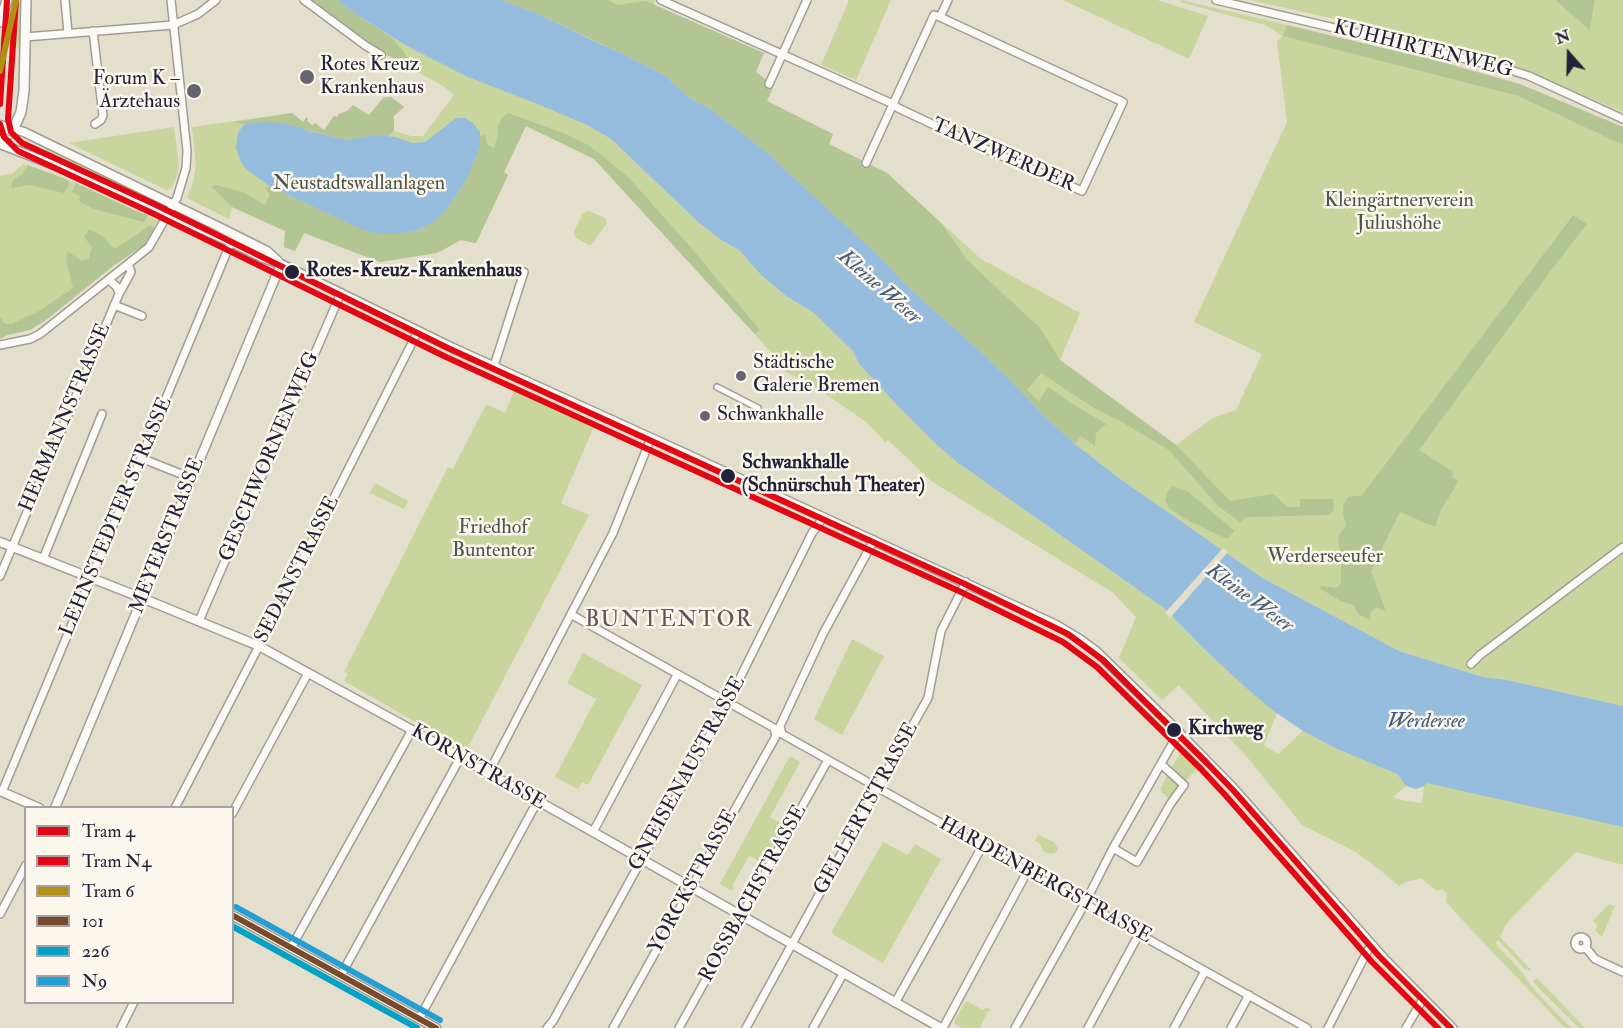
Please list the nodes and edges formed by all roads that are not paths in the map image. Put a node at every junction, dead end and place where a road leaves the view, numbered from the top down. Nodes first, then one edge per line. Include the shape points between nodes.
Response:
1 (6, 0) edge
2 (26, 0) edge
3 (65, 0) edge
4 (171, 0) edge
5 (216, 0) edge
6 (304, 0) edge
7 (661, 0) edge
8 (807, 0) edge
9 (948, 0) edge
10 (1215, 0) edge
11 (940, 17) junction
12 (0, 22) edge
13 (173, 24) junction
14 (93, 30) junction
15 (68, 33) junction
16 (25, 36) junction
17 (782, 55) junction
18 (381, 56) dead end
19 (769, 84) dead end
20 (893, 104) junction
21 (1623, 119) edge
22 (95, 124) dead end
23 (0, 125) edge
24 (14, 128) junction
25 (0, 143) edge
26 (866, 163) dead end
27 (171, 210) junction
28 (231, 242) junction
29 (128, 264) junction
30 (281, 264) junction
31 (524, 272) dead end
32 (109, 280) junction
33 (341, 293) junction
34 (119, 294) junction
35 (114, 305) junction
36 (142, 316) dead end
37 (418, 331) junction
38 (0, 345) edge
39 (494, 366) junction
40 (717, 387) dead end
41 (758, 408) dead end
42 (102, 414) dead end
43 (651, 438) junction
44 (141, 458) junction
45 (190, 478) junction
46 (823, 517) junction
47 (874, 540) junction
48 (0, 542) edge
49 (11, 547) junction
50 (1623, 547) edge
51 (42, 559) junction
52 (0, 576) edge
53 (92, 578) junction
54 (966, 582) junction
55 (142, 598) junction
56 (572, 615) junction
57 (199, 621) junction
58 (259, 646) junction
59 (1471, 664) dead end
60 (308, 673) junction
61 (677, 675) junction
62 (728, 702) junction
63 (412, 730) junction
64 (1179, 732) junction
65 (779, 735) junction
66 (460, 758) junction
67 (828, 760) junction
68 (1161, 764) junction
69 (488, 774) junction
70 (878, 787) junction
71 (1, 791) edge
72 (537, 802) junction
73 (37, 806) edge
74 (55, 806) edge
75 (176, 806) edge
76 (234, 810) edge
77 (593, 832) junction
78 (983, 845) junction
79 (1113, 848) junction
80 (642, 860) junction
81 (24, 869) edge
82 (1028, 872) junction
83 (691, 888) junction
84 (1085, 903) junction
85 (0, 914) edge
86 (234, 916) edge
87 (742, 916) junction
88 (1139, 934) junction
89 (792, 945) junction
90 (1373, 945) junction
91 (291, 948) junction
92 (1586, 948) dead end
93 (1205, 970) junction
94 (1623, 972) edge
95 (843, 974) junction
96 (341, 975) junction
97 (1249, 995) junction
98 (1423, 999) junction
99 (895, 1003) junction
100 (133, 1004) edge
101 (419, 1019) junction
102 (544, 1027) edge
103 (121, 1028) edge
104 (436, 1028) edge
105 (613, 1028) edge
106 (679, 1028) edge
107 (746, 1028) edge
108 (813, 1028) edge
109 (942, 1028) edge
110 (1015, 1028) edge
111 (1088, 1028) edge
112 (1174, 1028) edge
113 (1231, 1028) edge
114 (1307, 1028) edge
115 (1328, 1028) edge
116 (1406, 1028) edge
117 (1453, 1028) edge

1 - 12 main road
2 - 16 main road
3 - 15 street
4 - 13 street
5 - 13 street via 198,14
6 - 18 street
7 - 17 street, TANZWERDER
8 - 17 street
9 - 11 street
10 - 21 street, KUHHIRTENWEG via 1504,68
11 - 20 street via 933,15
11 - 20 street, TANZWERDER via 1123,102 1082,191
13 - 14 street
13 - 27 street via 187,151 183,182
14 - 15 street
14 - 22 street via 103,115
15 - 16 street
16 - 24 main road via 24,91
17 - 19 street
17 - 20 street, TANZWERDER
20 - 26 street
23 - 24 street
24 - 25 main road
24 - 27 street
25 - 27 street
27 - 28 street
27 - 29 street via 149,247
27 - 30 street via 267,251
28 - 30 street
28 - 44 street, LEHNSTEDTER STRASSE
29 - 32 street
29 - 34 street, HERMANNSTRASSE via 131,272
30 - 33 street
30 - 45 street, MEYERSTRASSE
31 - 39 street
32 - 34 street
32 - 38 street via 40,334
33 - 37 street
33 - 57 street, GESCHWORNENWEG
34 - 35 street, HERMANNSTRASSE
35 - 36 street
35 - 49 street, HERMANNSTRASSE
37 - 39 street
37 - 58 street, SEDANSTRASSE
39 - 43 street
40 - 41 street
42 - 51 street
43 - 46 street
43 - 56 street via 613,533
44 - 45 street
44 - 53 street, LEHNSTEDTER STRASSE
45 - 55 street, MEYERSTRASSE
46 - 47 street
46 - 62 street, GNEISENAUSTRASSE
47 - 54 street
47 - 65 street, YORCKSTRASSE via 823,634
48 - 49 street, KORNSTRASSE
49 - 51 street, KORNSTRASSE
49 - 52 street, HERMANNSTRASSE
50 - 59 street
51 - 53 street, KORNSTRASSE
53 - 55 street, KORNSTRASSE
53 - 71 street, LEHNSTEDTER STRASSE
54 - 64 street via 1081,640 1110,663
54 - 70 street, GELLERTSTRASSE via 941,631 928,698
55 - 57 street, KORNSTRASSE
55 - 74 street, MEYERSTRASSE
56 - 61 street, HARDENBERGSTRASSE
56 - 69 street
57 - 58 street, KORNSTRASSE
58 - 60 street, KORNSTRASSE
58 - 75 street, SEDANSTRASSE
60 - 63 street, KORNSTRASSE
60 - 76 street
61 - 62 street, HARDENBERGSTRASSE
61 - 77 street
62 - 65 street, HARDENBERGSTRASSE via 774,728
62 - 80 street, GNEISENAUSTRASSE
63 - 66 street, KORNSTRASSE
63 - 91 street
64 - 68 street
64 - 90 street
65 - 67 street, HARDENBERGSTRASSE
65 - 83 street, YORCKSTRASSE
66 - 69 street, KORNSTRASSE
66 - 96 street
67 - 70 street, HARDENBERGSTRASSE
67 - 87 street, ROSSBACHSTRASSE
68 - 79 street
68 - 79 street via 1184,785 1137,862
69 - 72 street, KORNSTRASSE
70 - 78 street, HARDENBERGSTRASSE
70 - 89 street, GELLERTSTRASSE
71 - 73 street
72 - 77 street, KORNSTRASSE
72 - 101 street
77 - 80 street, KORNSTRASSE
78 - 82 street, HARDENBERGSTRASSE
78 - 99 street
79 - 84 street
80 - 83 street, KORNSTRASSE
80 - 102 street, GNEISENAUSTRASSE via 553,1021
81 - 85 street
82 - 84 street, HARDENBERGSTRASSE
82 - 109 street
83 - 87 street, KORNSTRASSE
83 - 105 street, YORCKSTRASSE
84 - 88 street, HARDENBERGSTRASSE
84 - 110 street
86 - 91 street
87 - 89 street, KORNSTRASSE
87 - 106 street, ROSSBACHSTRASSE
88 - 93 street, HARDENBERGSTRASSE
88 - 111 street
89 - 95 street, KORNSTRASSE
89 - 107 street, GELLERTSTRASSE
90 - 98 street
90 - 115 street
91 - 96 street
92 - 94 street via 1595,959
93 - 97 street, HARDENBERGSTRASSE
93 - 112 street
95 - 99 street, KORNSTRASSE
95 - 108 street
96 - 101 street
97 - 113 street
97 - 114 street, HARDENBERGSTRASSE
98 - 116 street
98 - 117 street
99 - 109 street, KORNSTRASSE
100 - 103 street
101 - 104 street

